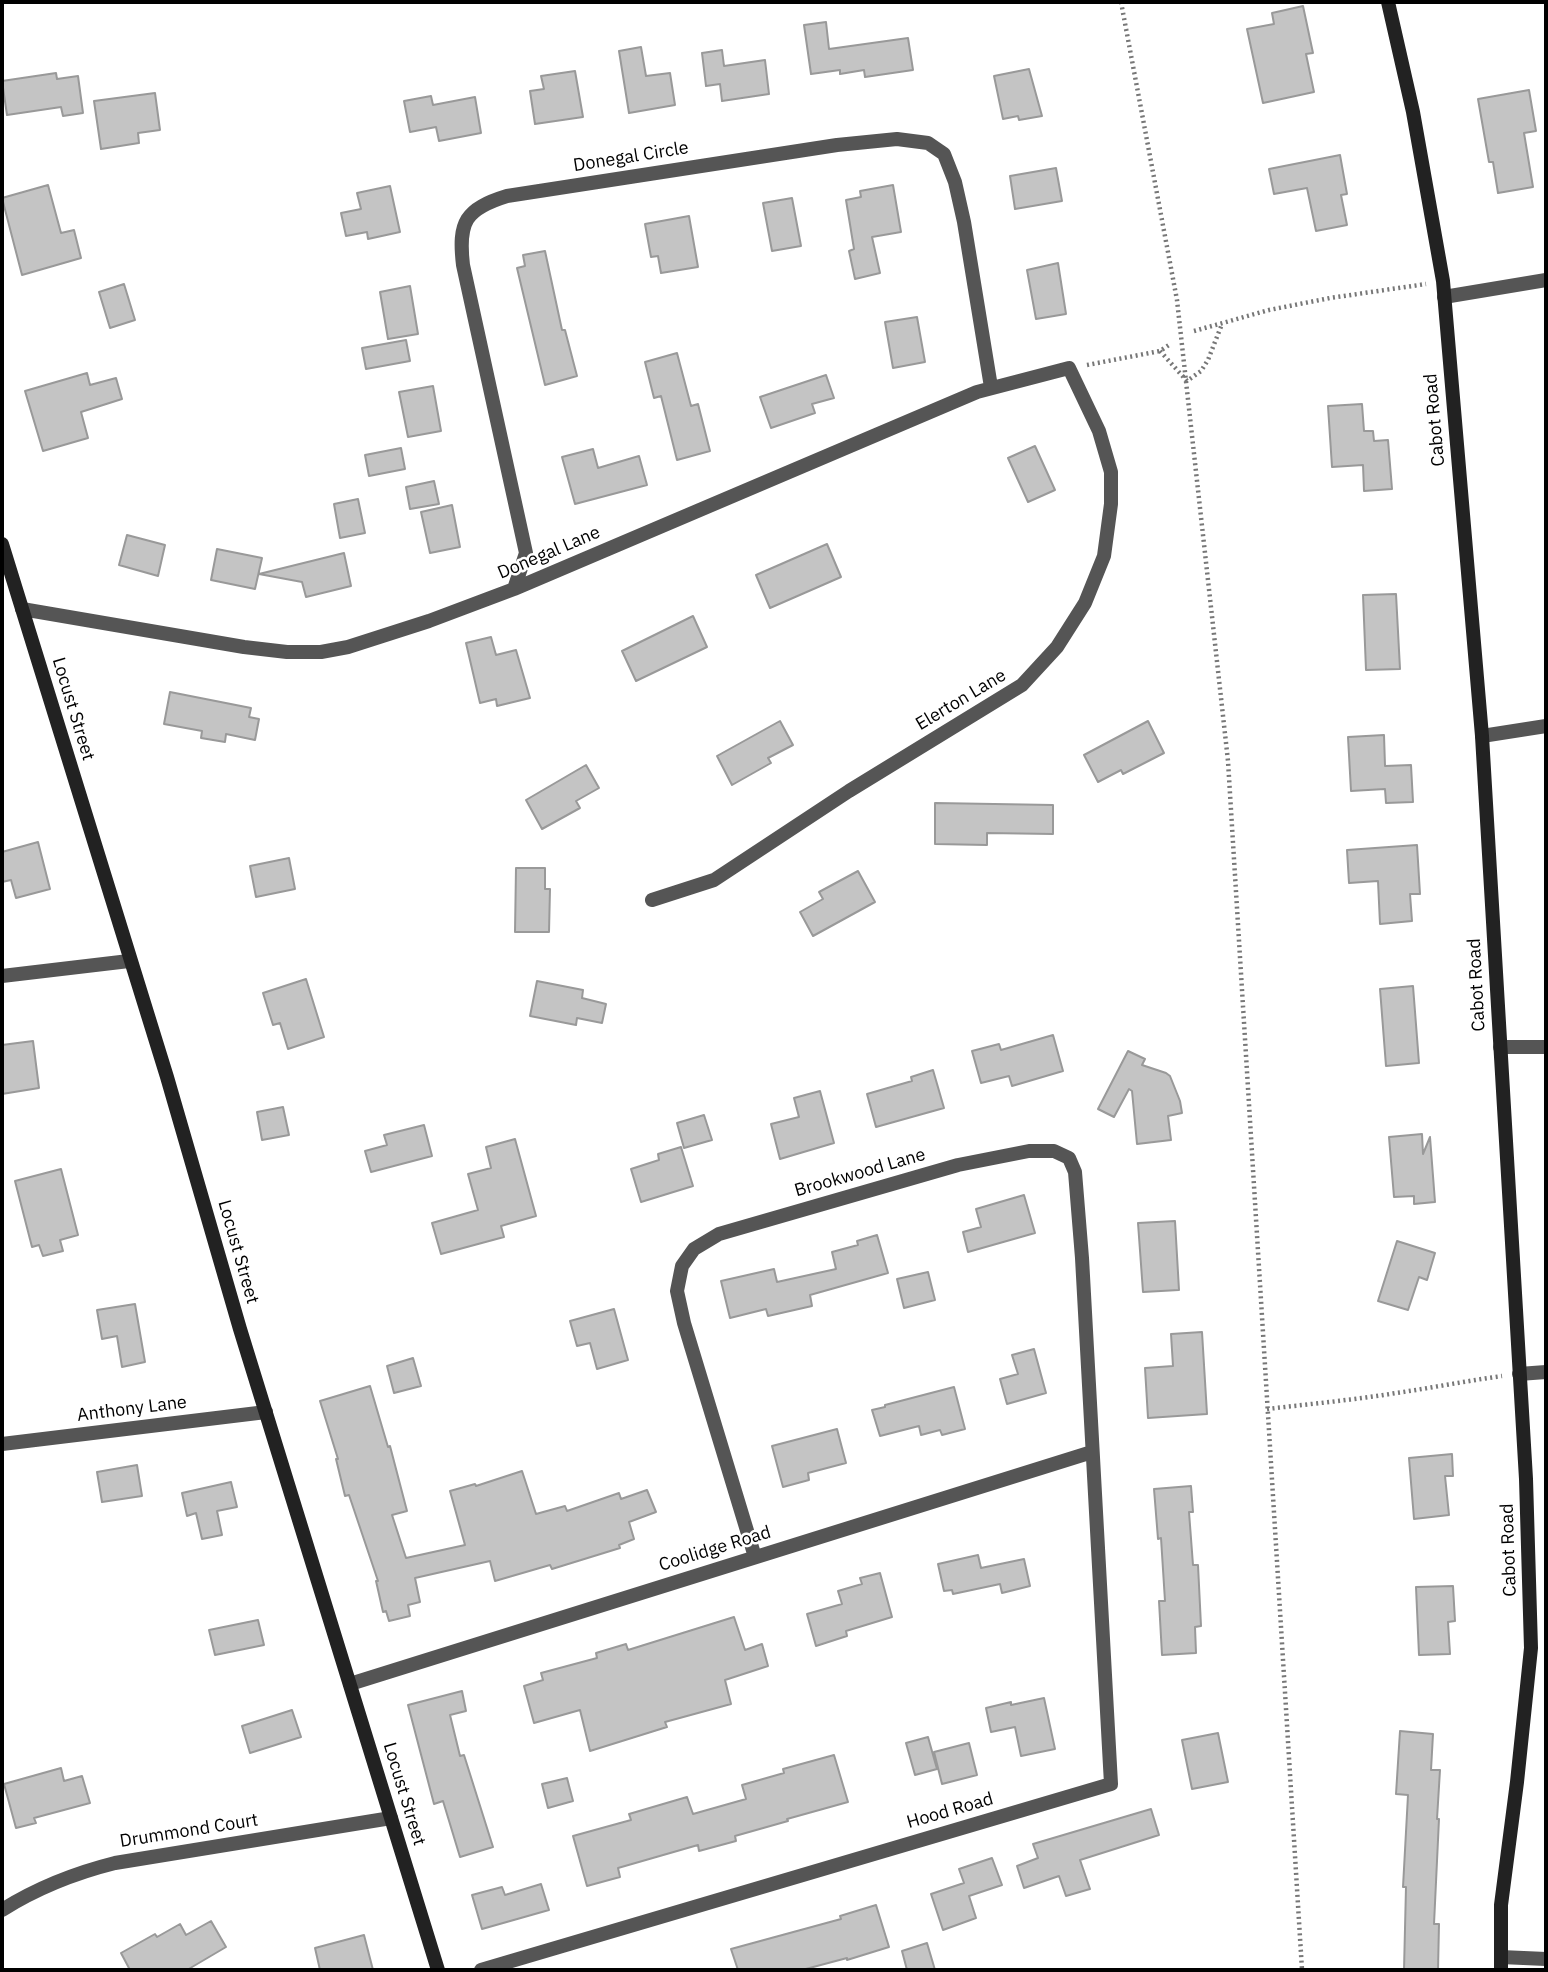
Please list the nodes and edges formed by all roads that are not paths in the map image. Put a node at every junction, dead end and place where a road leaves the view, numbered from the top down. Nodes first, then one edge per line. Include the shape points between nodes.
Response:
1 (1388, 2) edge
2 (1546, 280) edge
3 (1444, 297) junction
4 (1069, 368) joint
5 (992, 387) junction
6 (2, 544) edge
7 (514, 589) junction
8 (22, 609) junction
9 (1546, 726) edge
10 (1482, 736) junction
11 (652, 900) dead end
12 (129, 961) junction
13 (2, 976) edge
14 (1500, 1047) junction
15 (1546, 1047) edge
16 (1546, 1372) edge
17 (1519, 1374) junction
18 (266, 1412) junction
19 (2, 1444) edge
20 (1092, 1452) junction
21 (755, 1557) junction
22 (350, 1684) junction
23 (391, 1818) junction
24 (2, 1910) edge
25 (1546, 1959) edge
26 (1501, 1964) edge
27 (438, 1970) edge
28 (481, 1970) edge

1 - 3 street, Cabot Road via 1413,112
2 - 3 street
3 - 10 street, Cabot Road
4 - 5 street, Donegal Lane
4 - 11 street, Elerton Lane via 1099,431 1111,472 1111,505 1104,556 1084,603 1057,647 1022,685 714,880
5 - 7 street, Donegal Lane
5 - 7 street, Donegal Circle via 955,182 944,154 928,143 897,139 837,145 487,202 463,224 460,243 526,553
6 - 8 street, Locust Street
7 - 8 street, Donegal Lane via 429,621 321,652 244,647
8 - 12 street, Locust Street
9 - 10 street
10 - 14 street, Cabot Road
12 - 13 street
12 - 18 street, Locust Street
14 - 15 street
14 - 17 street, Cabot Road
16 - 17 street
17 - 26 street, Cabot Road via 1531,1648 1501,1905
18 - 19 street, Anthony Lane
18 - 22 street, Locust Street
20 - 21 street, Coolidge Road
20 - 21 street, Brookwood Lane via 1082,1258 1075,1172 1069,1158 1054,1151 1029,1152 958,1165 719,1234 694,1249 682,1266 677,1290
20 - 28 street, Hood Road via 1111,1784
21 - 22 street, Coolidge Road
22 - 23 street, Locust Street
23 - 24 street, Drummond Court via 114,1863 49,1885
23 - 27 street, Locust Street
25 - 26 street

